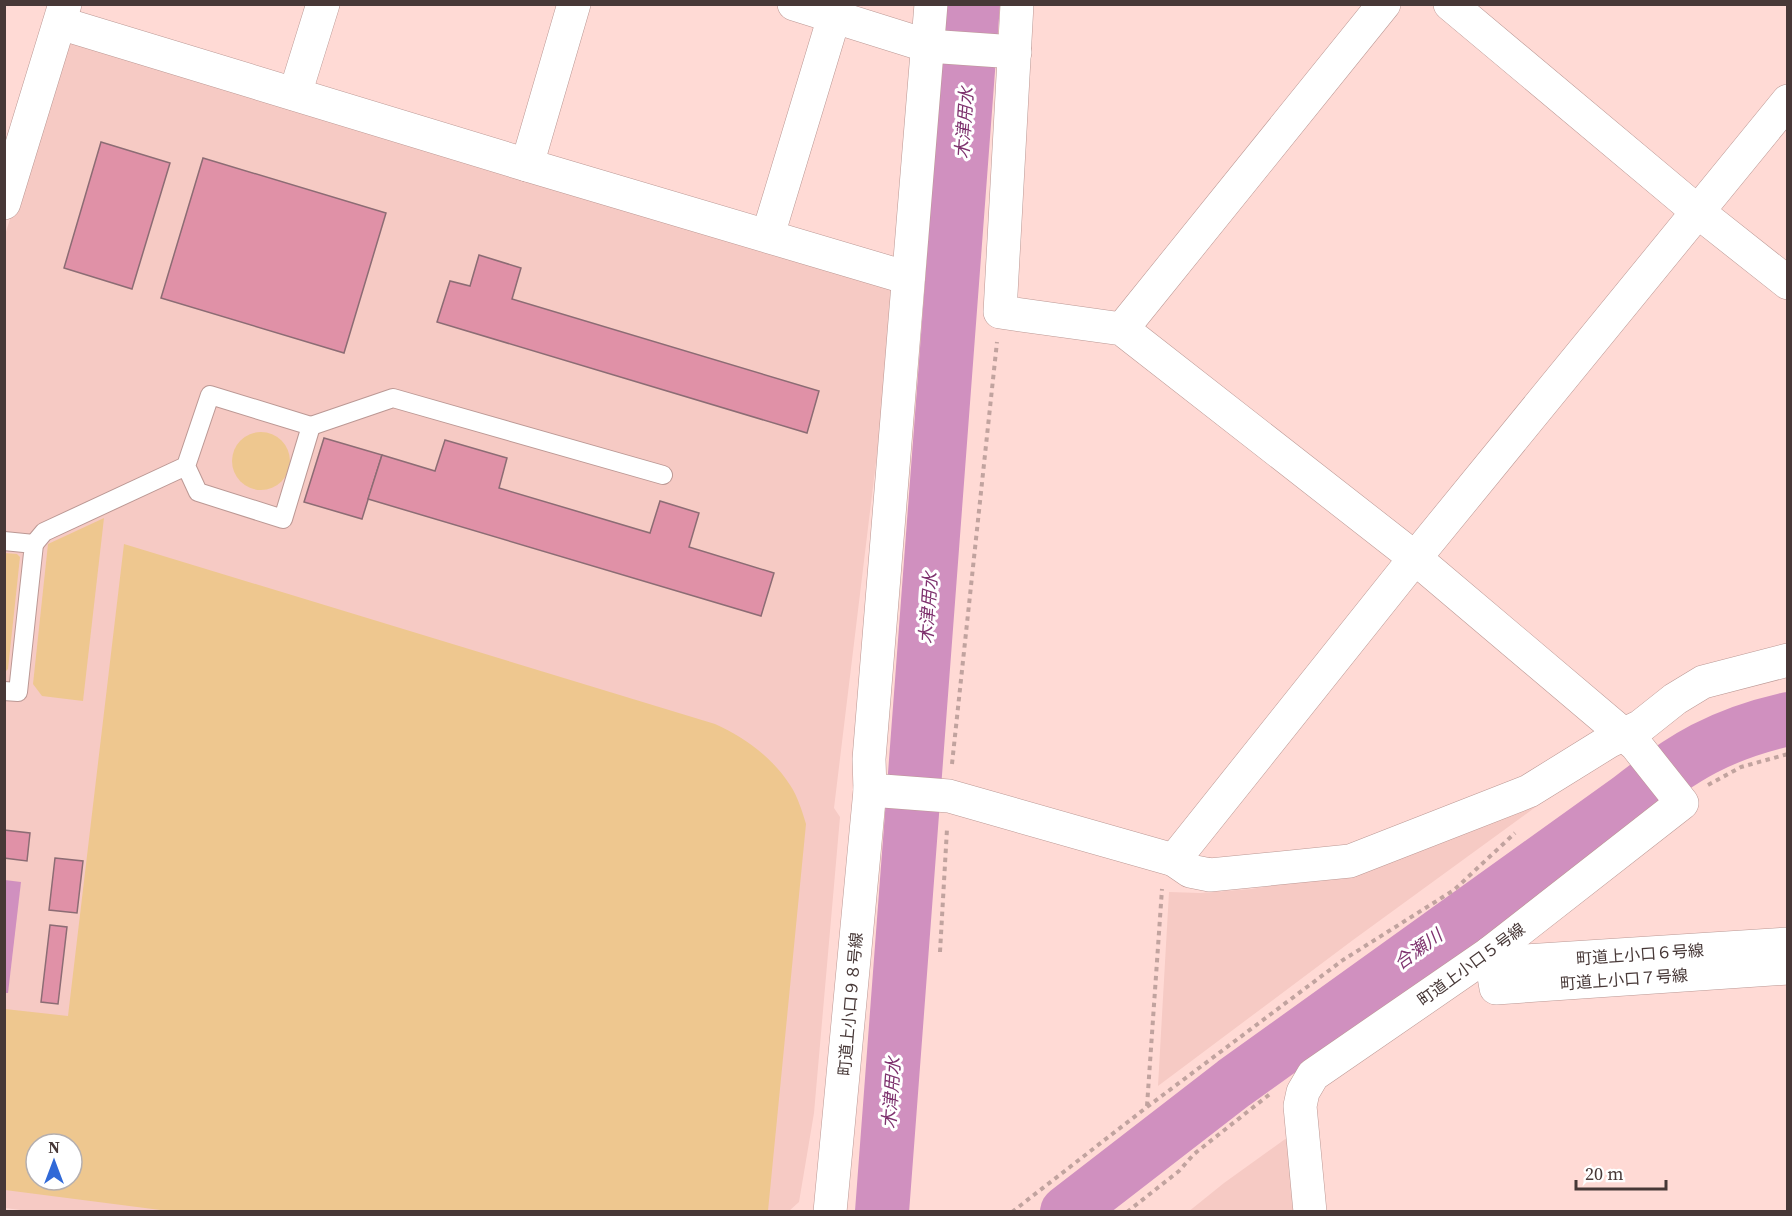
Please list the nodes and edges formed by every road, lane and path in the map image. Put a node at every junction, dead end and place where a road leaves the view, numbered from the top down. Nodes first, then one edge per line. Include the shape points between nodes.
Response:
1 (322, 4) edge
2 (574, 4) edge
3 (794, 4) edge
4 (931, 4) edge
5 (1017, 4) edge
6 (1384, 4) edge
7 (1450, 4) edge
8 (63, 14) edge
9 (834, 17) junction
10 (928, 46) junction
11 (1015, 52) junction
12 (295, 94) junction
13 (1788, 101) edge
14 (527, 165) junction
15 (10, 169) edge
16 (4, 203) edge
17 (1697, 211) junction
18 (768, 235) junction
19 (908, 278) junction
20 (1788, 283) edge
21 (1000, 312) junction
22 (1122, 328) junction
23 (311, 426) junction
24 (186, 466) junction
25 (663, 475) dead end
26 (4, 541) edge
27 (34, 544) junction
28 (1415, 558) junction
29 (1788, 660) edge
30 (4, 691) edge
31 (1633, 742) junction
32 (1788, 754) edge
33 (1732, 771) dead end
34 (876, 792) junction
35 (945, 795) junction
36 (1522, 829) dead end
37 (1169, 873) junction
38 (1788, 944) edge
39 (940, 952) dead end
40 (1491, 958) junction
41 (1788, 968) edge
42 (1303, 1092) junction
43 (1147, 1107) junction
44 (830, 1212) edge
45 (1012, 1212) edge
46 (1127, 1212) edge
47 (1310, 1212) edge

1 - 12 street
2 - 14 street
3 - 9 street
4 - 10 street, 町道上小口９８号線
5 - 11 street
6 - 22 street
7 - 17 street
8 - 12 street
8 - 15 street
9 - 10 street
9 - 18 street
10 - 11 street
10 - 19 street, 町道上小口９８号線
11 - 21 street
12 - 14 street
13 - 17 street
14 - 18 street
15 - 16 street
17 - 20 street
17 - 28 street
18 - 19 street
19 - 34 street, 町道上小口９８号線 via 870,759
21 - 22 street
21 - 35 path
22 - 28 street, 町道上小口５号線
23 - 24 lane via 210,395
23 - 24 lane via 283,519 198,492
23 - 25 lane via 393,398
24 - 27 lane via 44,532
26 - 27 lane
27 - 30 lane via 18,692
28 - 31 street, 町道上小口５号線
28 - 37 street
29 - 31 street via 1703,682
31 - 37 street via 1608,742 1529,791 1350,861 1210,875 1190,871
31 - 40 street, 町道上小口５号線 via 1682,803
32 - 33 path
34 - 35 street
34 - 44 street, 町道上小口９８号線
35 - 37 street
35 - 39 path
36 - 43 path via 1455,890 1343,960
37 - 43 path via 1161,894
38 - 40 street, 町道上小口６号線
40 - 41 street, 町道上小口７号線 via 1497,988
40 - 42 street, 町道上小口５号線 via 1313,1075
42 - 46 path via 1283,1090 1269,1094
42 - 47 street via 1300,1113
43 - 45 path

